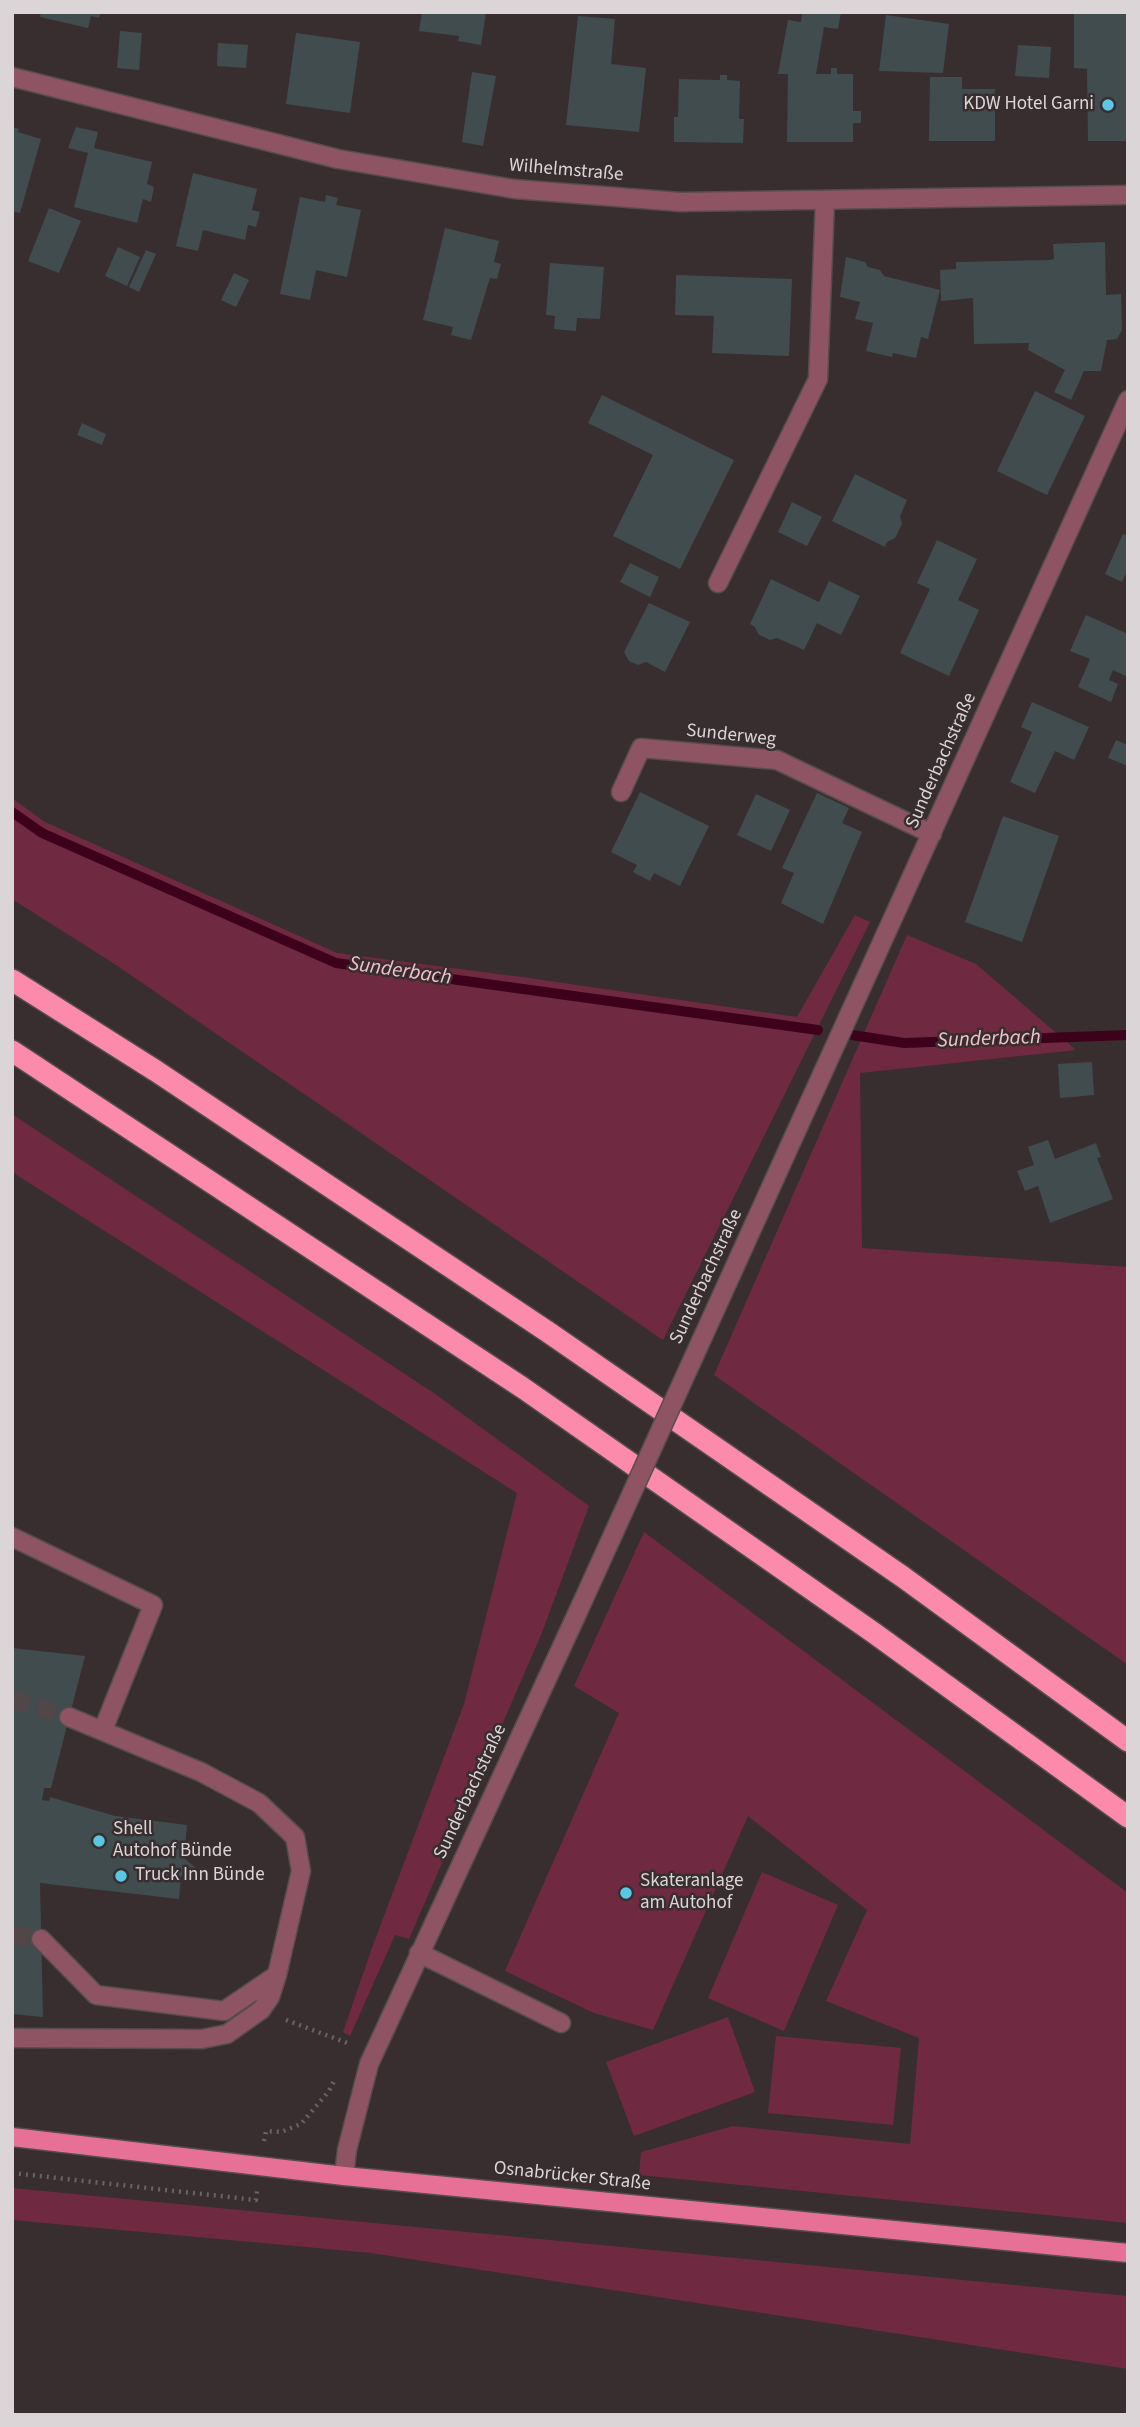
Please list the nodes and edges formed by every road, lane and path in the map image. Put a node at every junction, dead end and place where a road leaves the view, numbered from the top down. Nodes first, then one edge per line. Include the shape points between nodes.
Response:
1 (12, 77) edge
2 (1128, 195) edge
3 (825, 200) junction
4 (1128, 400) edge
5 (718, 583) dead end
6 (621, 792) dead end
7 (932, 834) junction
8 (12, 979) edge
9 (12, 1051) edge
10 (12, 1537) edge
11 (69, 1717) tunnel mouth
12 (103, 1730) junction
13 (1128, 1741) edge
14 (1128, 1817) edge
15 (41, 1938) tunnel mouth
16 (419, 1953) junction
17 (277, 1975) junction
18 (561, 2023) dead end
19 (316, 2032) dead end
20 (357, 2032) dead end
21 (12, 2038) edge
22 (346, 2043) dead end
23 (346, 2054) dead end
24 (338, 2073) dead end
25 (12, 2137) edge
26 (261, 2166) junction
27 (12, 2173) edge
28 (344, 2176) junction
29 (1128, 2253) edge

1 - 3 street, Wilhelmstraße via 338,159 514,189 680,202
2 - 3 street, Wilhelmstraße
3 - 5 street via 818,379
4 - 7 street, Sunderbachstraße
6 - 7 street, Sunderweg via 641,748 777,760
7 - 16 street, Sunderbachstraße, bridge
8 - 13 highway via 571,1347 903,1577
9 - 14 highway via 523,1388
10 - 12 street via 153,1605
11 - 12 street
12 - 17 street via 259,1803 295,1837 301,1871
15 - 17 street via 96,1996 224,2011
16 - 18 street
16 - 28 street, Sunderbachstraße via 369,2064
17 - 21 street via 261,2010 227,2034 202,2039
19 - 22 path
20 - 23 path
24 - 26 path via 301,2124 281,2132 266,2131
25 - 26 main road, Osnabrücker Straße
26 - 27 path via 256,2200
26 - 28 main road, Osnabrücker Straße
28 - 29 main road, Osnabrücker Straße

